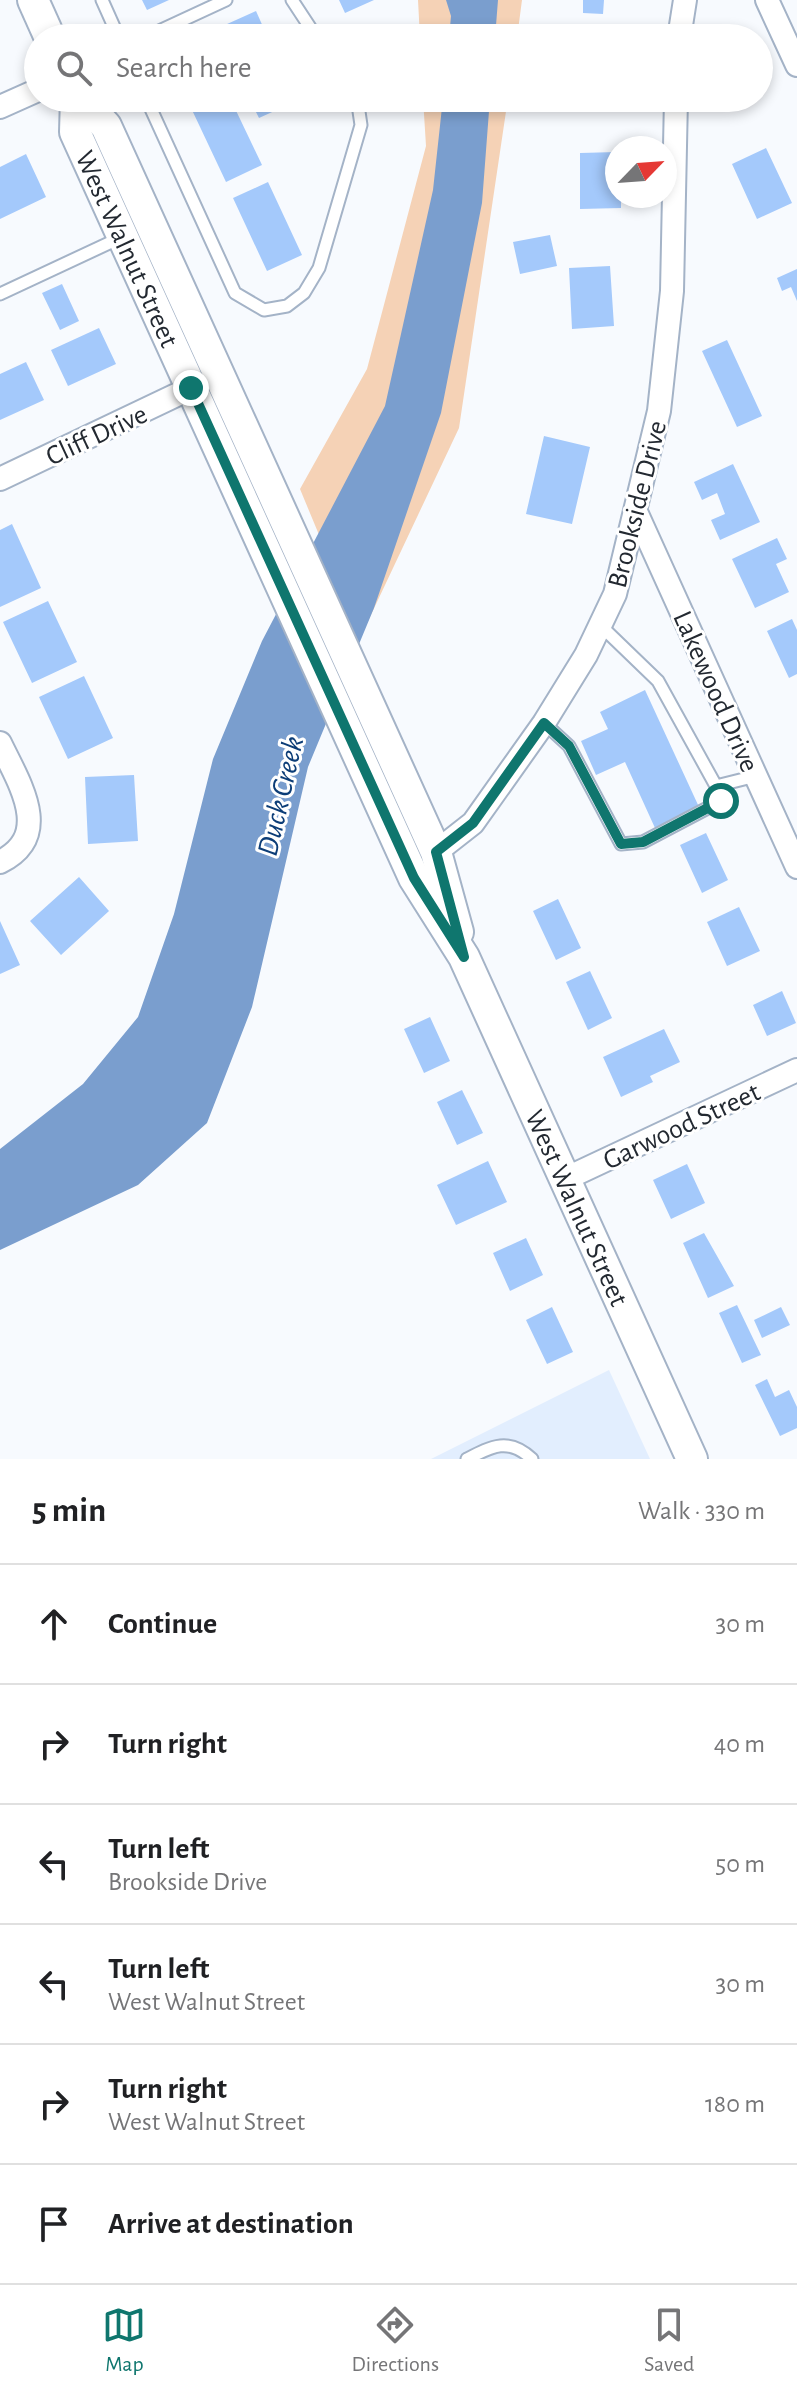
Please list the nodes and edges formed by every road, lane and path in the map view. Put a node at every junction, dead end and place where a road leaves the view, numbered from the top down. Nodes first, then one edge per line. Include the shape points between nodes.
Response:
1 (33, 0) edge
2 (102, 0) edge
3 (226, 0) edge
4 (292, 0) edge
5 (685, 0) edge
6 (767, 0) edge
7 (44, 24) edge
8 (113, 24) edge
9 (174, 24) edge
10 (308, 24) edge
11 (681, 24) edge
12 (797, 65) edge
13 (24, 96) edge
14 (0, 107) edge
15 (77, 112) edge
16 (92, 112) edge
17 (152, 112) edge
18 (359, 112) edge
19 (676, 112) edge
20 (122, 237) junction
21 (0, 294) edge
22 (191, 388) junction
23 (0, 479) edge
24 (637, 514) junction
25 (600, 625) junction
26 (544, 723) junction
27 (0, 743) edge
28 (756, 776) junction
29 (716, 786) junction
30 (436, 852) junction
31 (0, 862) edge
32 (797, 867) edge
33 (464, 957) junction
34 (797, 1070) edge
35 (565, 1179) junction
36 (467, 1459) edge
37 (532, 1459) edge
38 (692, 1459) edge

1 - 7 main road
2 - 8 lane
3 - 9 lane
4 - 10 lane
5 - 11 street
6 - 12 street
13 - 14 street
15 - 20 main road, West Walnut Street via 75,132
16 - 30 main road, West Walnut Street via 106,126
17 - 18 lane via 235,293 264,310 287,306 304,293 319,268 361,125
19 - 24 street, Brookside Drive via 670,306 659,411
20 - 21 lane
20 - 22 main road, West Walnut Street
22 - 23 street, Cliff Drive
22 - 33 main road, West Walnut Street via 414,878
24 - 25 street, Brookside Drive via 615,594
24 - 28 street, Lakewood Drive
25 - 26 street, Brookside Drive
25 - 29 lane via 658,681
26 - 29 lane via 569,746 621,844 643,842 721,801
26 - 30 street, Brookside Drive via 473,823
27 - 31 street via 28,801 28,833 18,853
28 - 29 lane
28 - 32 street, Lakewood Drive
30 - 33 main road, West Walnut Street
33 - 35 main road, West Walnut Street
34 - 35 street, Garwood Street
35 - 38 main road, West Walnut Street
36 - 37 lane via 497,1444 519,1447

